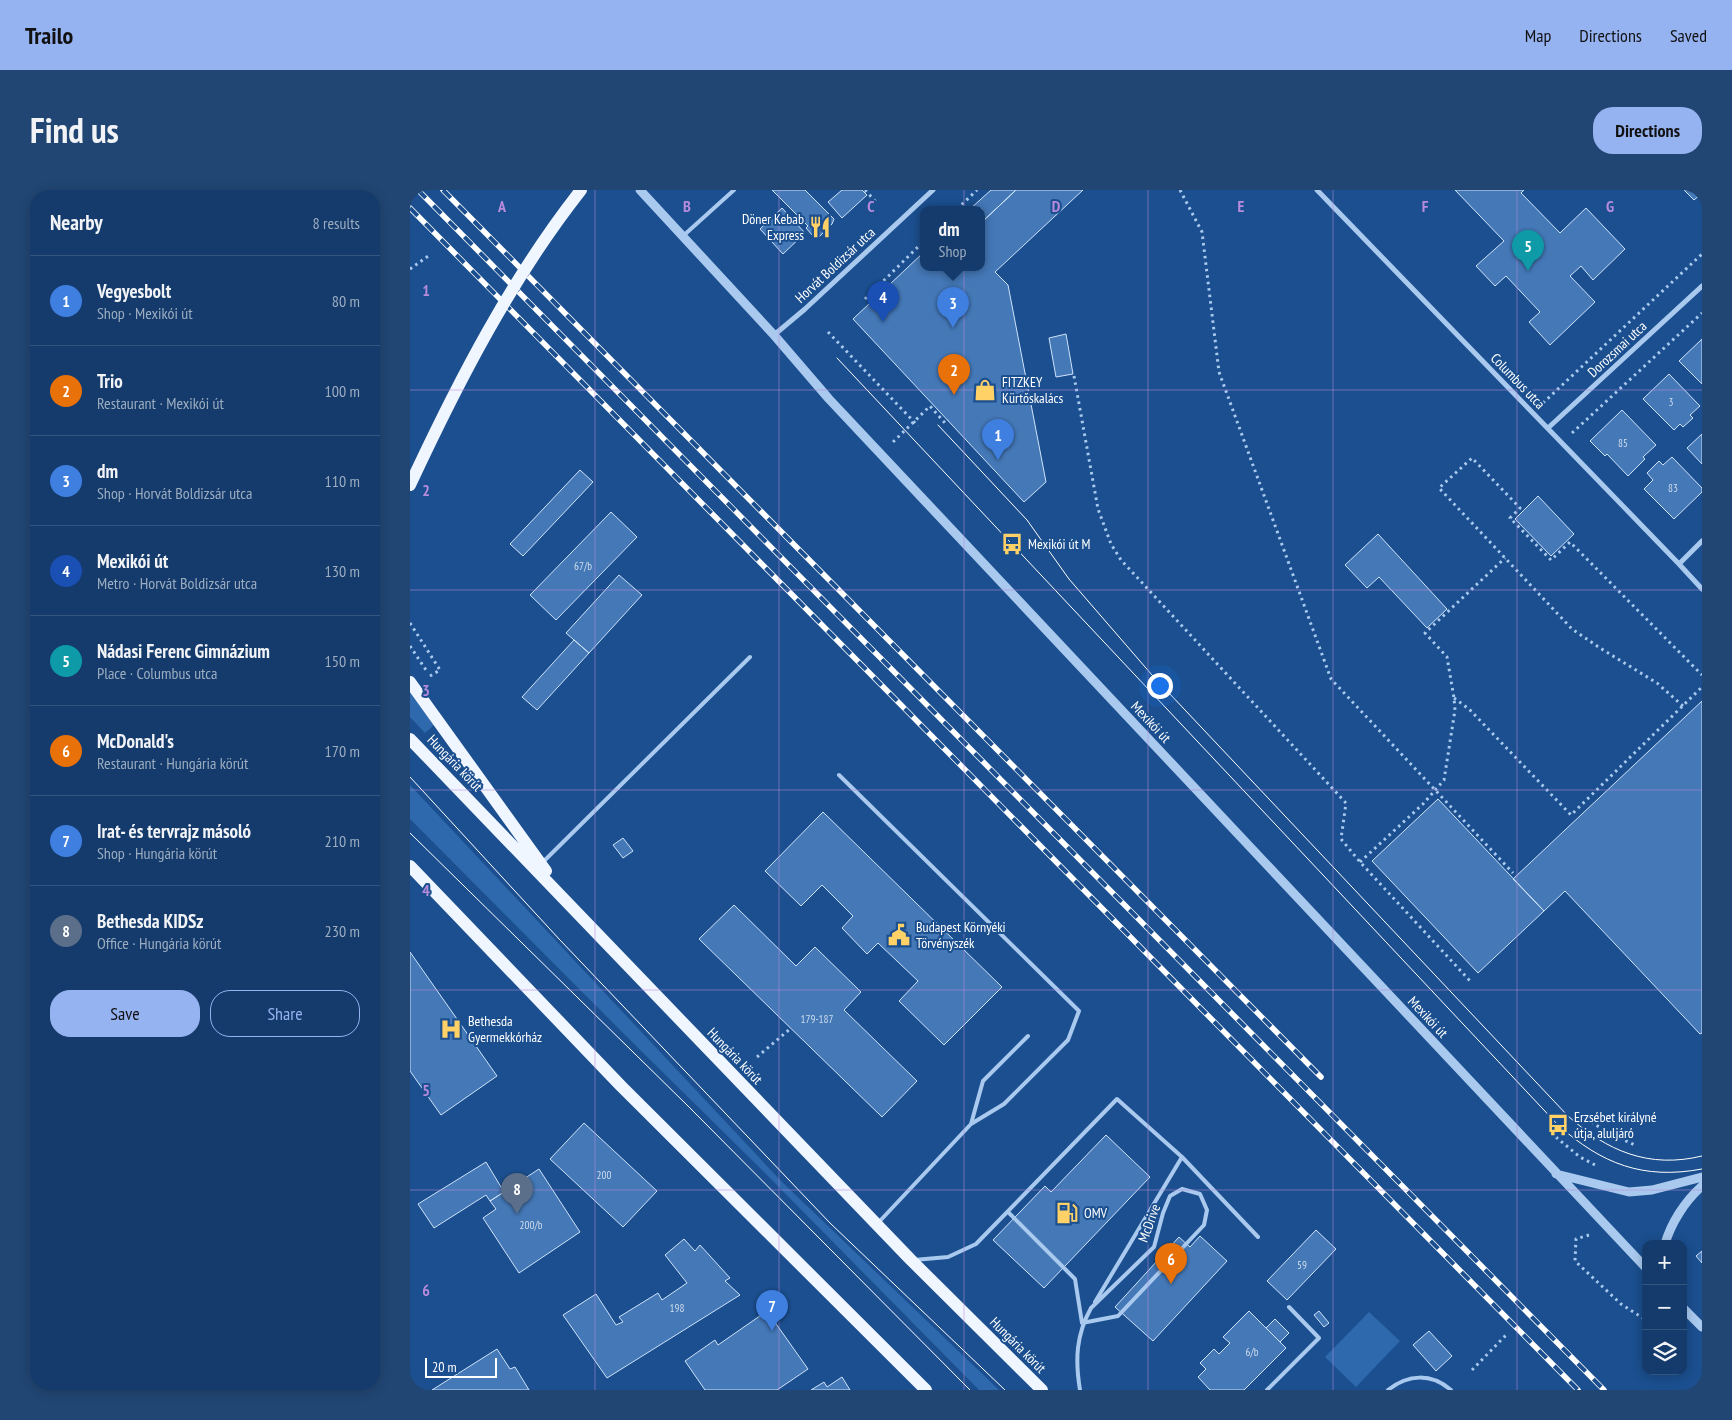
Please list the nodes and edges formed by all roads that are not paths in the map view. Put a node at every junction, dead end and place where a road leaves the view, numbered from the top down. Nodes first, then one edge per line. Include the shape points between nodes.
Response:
1 (582, 190) edge
2 (640, 190) edge
3 (734, 190) edge
4 (933, 190) edge
5 (1317, 190) edge
6 (683, 236) junction
7 (1702, 286) edge
8 (774, 335) junction
9 (1548, 428) junction
10 (410, 485) edge
11 (1702, 541) edge
12 (1679, 564) junction
13 (1702, 589) edge
14 (750, 657) dead end
15 (410, 682) edge
16 (410, 739) edge
17 (839, 775) dead end
18 (541, 863) junction
19 (411, 869) edge
20 (576, 911) junction
21 (1028, 1036) dead end
22 (971, 1124) junction
23 (1182, 1158) junction
24 (1556, 1174) junction
25 (1702, 1177) edge
26 (1702, 1186) edge
27 (1008, 1212) junction
28 (876, 1225) junction
29 (1258, 1237) dead end
30 (1666, 1240) edge
31 (910, 1260) junction
32 (1642, 1264) edge
33 (1289, 1307) dead end
34 (1091, 1308) junction
35 (1687, 1312) edge
36 (1082, 1324) junction
37 (1702, 1327) edge
38 (926, 1390) edge
39 (1042, 1390) edge
40 (1080, 1390) edge
41 (1267, 1390) edge
42 (1388, 1390) edge
43 (1450, 1390) edge

1 - 10 main road, bridge via 548,233 501,308
2 - 6 street, Mexikói út
3 - 6 lane
4 - 8 street, Horvát Boldizsár utca
5 - 9 street, Columbus utca
6 - 8 street, Mexikói út
7 - 9 street, Dorozsmai utca
8 - 24 street, Mexikói út via 829,399
9 - 12 street, Columbus utca
11 - 12 street
12 - 13 street, Columbus utca
14 - 18 lane
15 - 18 main road
16 - 20 main road, Hungária körút
17 - 22 lane via 1079,1011 1068,1040 1004,1104
18 - 20 main road
19 - 38 main road via 621,1086
20 - 28 main road, Hungária körút
21 - 22 lane via 984,1081
22 - 28 lane
23 - 27 lane via 1117,1099
23 - 29 lane
23 - 34 lane
24 - 25 street via 1628,1192 1652,1190
24 - 32 street, Mexikói út
26 - 30 street via 1680,1212
27 - 31 lane via 976,1244 948,1257
27 - 36 lane via 1075,1280
28 - 31 main road, Hungária körút
31 - 39 main road, Hungária körút
33 - 41 lane via 1319,1338
34 - 36 lane
34 - 36 lane, McDrive via 1154,1248 1170,1196 1182,1190 1200,1194 1207,1210 1204,1225 1118,1316
35 - 37 street
36 - 40 lane via 1076,1353
42 - 43 lane via 1402,1380 1418,1377 1437,1380

